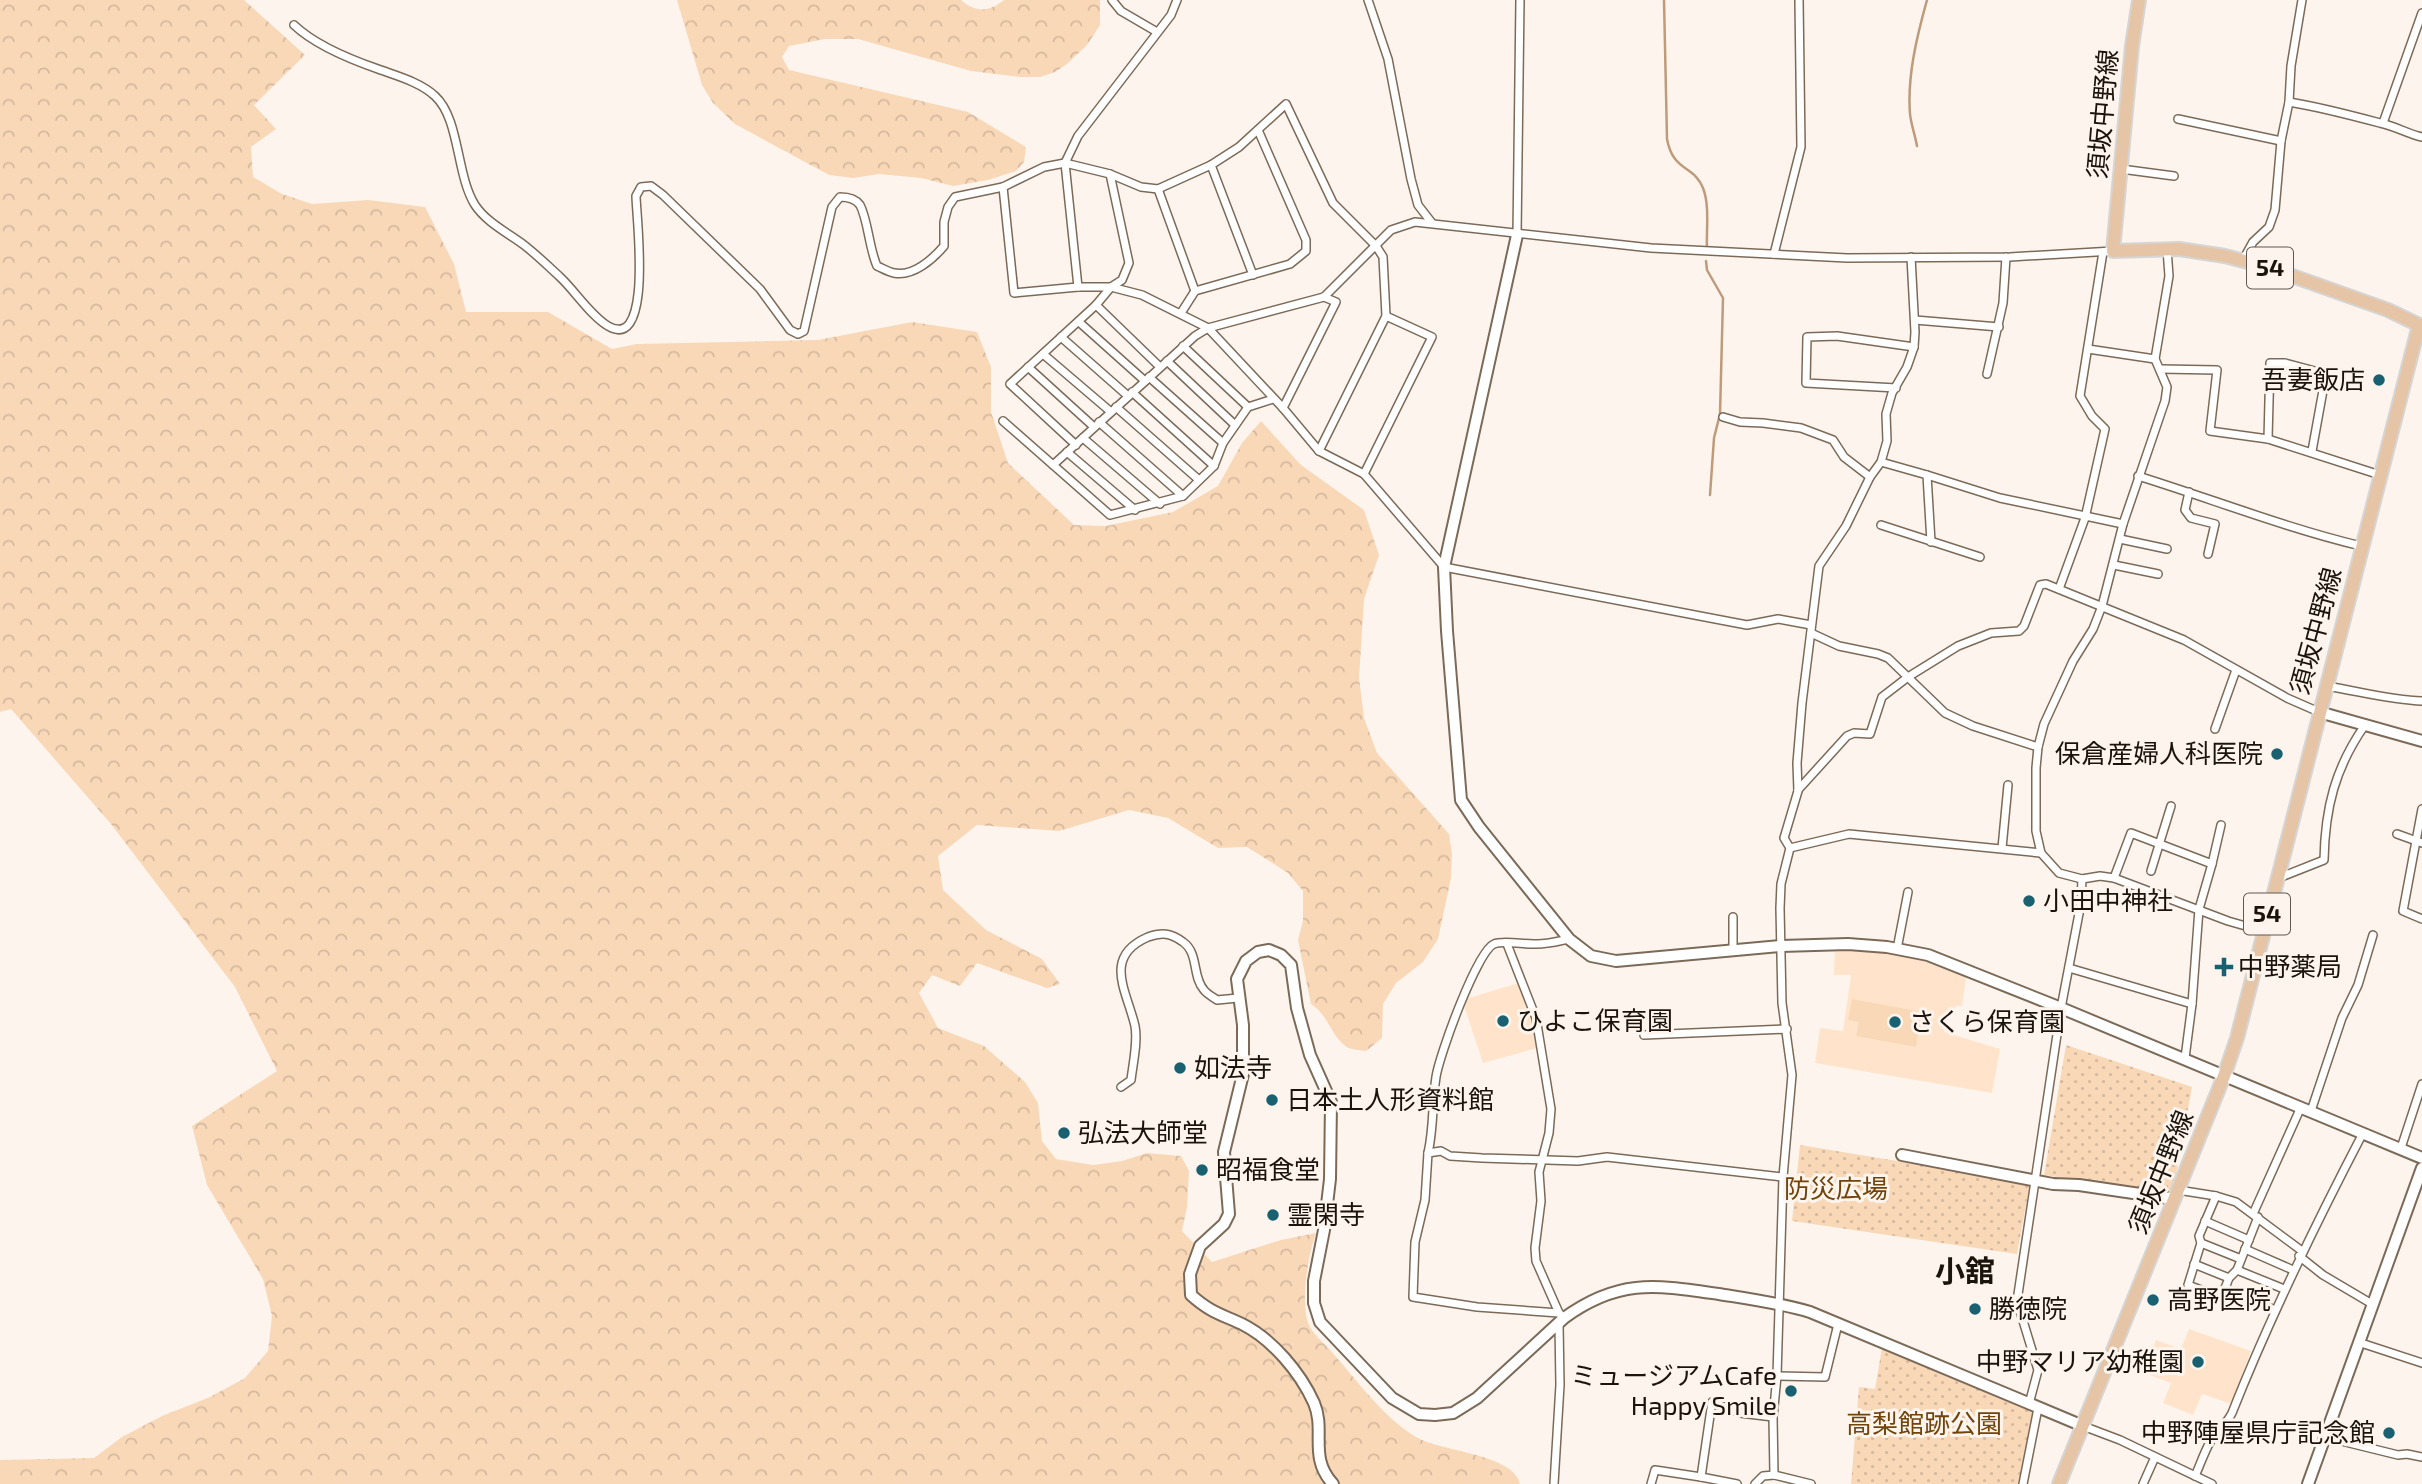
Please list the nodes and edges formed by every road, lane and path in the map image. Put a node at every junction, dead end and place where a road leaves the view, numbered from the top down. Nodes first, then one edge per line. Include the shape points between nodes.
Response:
1 (1112, 0) edge
2 (1177, 0) edge
3 (1368, 0) edge
4 (1520, 0) edge
5 (1799, 0) edge
6 (2139, 0) edge
7 (2302, 0) edge
8 (2422, 13) edge
9 (294, 25) dead end
10 (1157, 32) junction
11 (2289, 102) junction
12 (2178, 119) dead end
13 (2382, 123) junction
14 (1258, 130) junction
15 (2422, 138) edge
16 (2281, 141) junction
17 (1065, 163) junction
18 (1211, 165) junction
19 (2121, 169) junction
20 (1110, 174) junction
21 (2174, 176) dead end
22 (1003, 187) junction
23 (1158, 189) junction
24 (1432, 223) junction
25 (1517, 234) junction
26 (1376, 246) junction
27 (2167, 249) junction
28 (2108, 252) junction
29 (1774, 254) junction
30 (1911, 257) junction
31 (2006, 257) junction
32 (2243, 260) junction
33 (1253, 275) junction
34 (1078, 287) junction
35 (1111, 287) junction
36 (1195, 291) junction
37 (1324, 297) junction
38 (1096, 305) junction
39 (1181, 313) junction
40 (1386, 316) junction
41 (1915, 320) junction
42 (1079, 321) junction
43 (2421, 321) edge
44 (1999, 327) junction
45 (1208, 328) junction
46 (1061, 337) junction
47 (1183, 346) junction
48 (1914, 347) junction
49 (2088, 349) junction
50 (1043, 354) junction
51 (2155, 359) junction
52 (1167, 361) junction
53 (1028, 367) junction
54 (1160, 367) junction
55 (2160, 369) junction
56 (1987, 374) dead end
57 (1147, 379) junction
58 (1896, 387) junction
59 (1130, 394) junction
60 (1273, 400) junction
61 (1248, 407) junction
62 (1283, 408) junction
63 (1114, 410) junction
64 (1723, 417) dead end
65 (1003, 421) dead end
66 (1096, 424) junction
67 (1235, 425) junction
68 (1083, 438) junction
69 (2268, 439) junction
70 (1223, 443) junction
71 (1076, 445) junction
72 (1319, 451) junction
73 (2312, 451) junction
74 (1067, 452) junction
75 (1881, 463) junction
76 (1053, 465) junction
77 (1214, 466) junction
78 (1364, 474) junction
79 (1927, 475) junction
80 (2138, 475) junction
81 (2380, 475) junction
82 (1870, 477) junction
83 (1199, 480) junction
84 (2189, 492) junction
85 (1183, 496) junction
86 (1160, 503) junction
87 (1135, 510) junction
88 (2085, 518) junction
89 (2123, 524) junction
90 (1881, 526) dead end
91 (2119, 539) junction
92 (1931, 542) junction
93 (2361, 546) junction
94 (2167, 549) dead end
95 (2208, 554) dead end
96 (1980, 557) dead end
97 (2114, 565) junction
98 (1444, 567) junction
99 (2158, 574) dead end
100 (2059, 589) junction
101 (2102, 606) junction
102 (1811, 629) junction
103 (2236, 670) junction
104 (1908, 677) junction
105 (2325, 686) junction
106 (2422, 701) edge
107 (2319, 712) junction
108 (2365, 725) junction
109 (2215, 729) dead end
110 (2422, 741) edge
111 (2038, 747) junction
112 (2008, 785) dead end
113 (1798, 790) junction
114 (2171, 806) dead end
115 (2422, 809) edge
116 (2221, 825) dead end
117 (2397, 834) dead end
118 (2419, 842) edge
119 (2159, 843) junction
120 (1790, 848) junction
121 (2002, 848) junction
122 (2041, 853) junction
123 (2212, 864) junction
124 (2151, 871) dead end
125 (2114, 878) junction
126 (2082, 879) junction
127 (2276, 880) junction
128 (1908, 892) dead end
129 (2199, 909) junction
130 (1733, 917) dead end
131 (2422, 919) edge
132 (2263, 931) junction
133 (2373, 935) dead end
134 (1569, 939) junction
135 (1507, 944) junction
136 (1781, 946) junction
137 (1897, 949) junction
138 (1733, 950) junction
139 (2069, 968) junction
140 (1238, 998) junction
141 (2192, 1003) junction
142 (2061, 1007) junction
143 (1787, 1030) junction
144 (1644, 1035) dead end
145 (2185, 1058) junction
146 (2224, 1076) junction
147 (2422, 1084) edge
148 (1121, 1087) dead end
149 (2306, 1109) junction
150 (2363, 1133) junction
151 (2400, 1148) junction
152 (1428, 1153) junction
153 (1902, 1155) dead end
154 (2422, 1157) edge
155 (1541, 1159) junction
156 (2422, 1168) edge
157 (1783, 1177) junction
158 (2035, 1180) junction
159 (2176, 1195) junction
160 (2216, 1196) junction
161 (2256, 1215) junction
162 (2205, 1221) junction
163 (2249, 1240) junction
164 (2201, 1243) junction
165 (2245, 1249) junction
166 (2301, 1253) junction
167 (2241, 1259) junction
168 (2194, 1264) junction
169 (2236, 1270) junction
170 (2293, 1270) junction
171 (2229, 1278) junction
172 (2225, 1288) junction
173 (2284, 1289) junction
174 (1780, 1303) junction
175 (2372, 1304) junction
176 (2275, 1310) junction
177 (1560, 1319) junction
178 (1838, 1324) junction
179 (2358, 1342) junction
180 (2422, 1363) edge
181 (1777, 1376) junction
182 (2034, 1406) junction
183 (1773, 1417) junction
184 (2083, 1426) junction
185 (2325, 1437) junction
186 (2155, 1457) junction
187 (2422, 1457) edge
188 (1774, 1475) junction
189 (2195, 1476) junction
190 (1701, 1477) junction
191 (2208, 1483) edge
192 (1333, 1484) edge
193 (1554, 1484) edge
194 (1651, 1484) edge
195 (1737, 1484) edge
196 (1755, 1484) edge
197 (1811, 1484) edge
198 (2023, 1484) edge
199 (2059, 1484) edge
200 (2143, 1484) edge
201 (2308, 1484) edge

1 - 10 street via 1121,11
2 - 10 street
3 - 24 street via 1388,59 1410,179 1418,205
4 - 25 street
5 - 29 street via 1801,146
6 - 19 main road, 須坂中野線
7 - 11 street
8 - 13 street
9 - 22 street via 342,55 435,96 448,117 467,186 479,209 540,257 613,328 631,323 639,293 636,196 640,187 651,186 663,195 760,289 790,330 798,334 804,331 832,207 840,197 859,204 877,266 895,274 931,261 944,246 944,222 955,197
10 - 17 street via 1078,136
11 - 13 street
11 - 16 street
12 - 16 street
13 - 15 street
14 - 18 street
14 - 26 street via 1286,104 1334,203
14 - 33 street via 1306,240 1306,251 1290,264
16 - 32 street via 2275,210 2269,227
17 - 20 street
17 - 22 street via 1044,167
17 - 34 street
18 - 23 street
18 - 33 street
19 - 21 street
19 - 28 main road, 須坂中野線
20 - 23 street
20 - 35 street via 1129,263 1122,280
22 - 34 street via 1014,293
23 - 36 street
24 - 25 street
24 - 26 street via 1415,222 1391,230
25 - 29 street via 1651,248
25 - 98 street
26 - 37 street
26 - 40 street via 1383,257
27 - 28 main road, 須坂中野線 / 54
27 - 32 main road, 須坂中野線 / 54
27 - 51 street via 2169,276
28 - 31 street
28 - 49 street
29 - 30 street
30 - 31 street
30 - 41 street
31 - 44 street
32 - 43 main road, 須坂中野線 / 54
33 - 36 street
34 - 35 street
35 - 38 street
35 - 39 street
36 - 39 street
37 - 45 street
37 - 62 street via 1336,302
38 - 42 street
38 - 54 street
39 - 45 street
40 - 72 street
40 - 78 street via 1432,337
41 - 44 street
41 - 48 street
42 - 46 street
42 - 57 street
43 - 81 main road, 須坂中野線 / 54
44 - 56 street
45 - 47 street
45 - 60 street
46 - 50 street
46 - 59 street
47 - 52 street
47 - 61 street
48 - 58 street
48 - 58 street via 1838,336 1807,337 1806,383
49 - 51 street
49 - 88 street via 2080,396 2105,429
50 - 53 street
50 - 63 street
51 - 55 street
52 - 54 street
52 - 67 street
53 - 66 street
53 - 71 street via 1010,384
54 - 57 street
55 - 69 street via 2217,370 2210,431
55 - 80 street via 2167,387 2165,401
57 - 59 street
57 - 70 street
58 - 75 street via 1886,414 1887,441
59 - 63 street
59 - 77 street
60 - 61 street
60 - 62 street
61 - 67 street
62 - 72 street
63 - 66 street
63 - 83 street
64 - 82 street via 1801,428 1833,440 1844,457
65 - 76 street
66 - 68 street
66 - 85 street
67 - 70 street
68 - 71 street
68 - 86 street
69 - 73 street
69 - 73 street via 2270,363 2326,374
70 - 77 street
71 - 74 street
72 - 78 street
73 - 81 street
74 - 76 street
74 - 87 street
75 - 79 street
75 - 82 street
76 - 87 street via 1110,515
77 - 83 street
78 - 98 street
79 - 88 street
79 - 92 street
80 - 84 street
80 - 89 street
81 - 93 main road, 須坂中野線 / 54
82 - 102 street via 1846,526 1819,566
83 - 85 street
84 - 93 street
84 - 95 street via 2185,510 2192,519 2215,524
85 - 86 street
86 - 87 street
88 - 89 street
88 - 100 street
89 - 91 street
90 - 92 street
91 - 94 street
91 - 97 street
92 - 96 street
93 - 105 main road, 須坂中野線 / 54
97 - 99 street
97 - 101 street
98 - 102 street via 1735,623 1778,619
98 - 134 street via 1461,800
100 - 101 street
100 - 104 street via 2040,586 2019,631 1991,633 1958,646
101 - 103 street via 2184,640
101 - 111 street via 2044,724
102 - 104 street via 1839,646 1888,658
102 - 113 street
103 - 107 street
103 - 109 street
104 - 111 street via 1945,713
104 - 113 street via 1882,697 1870,734 1847,736
105 - 106 street
105 - 107 main road, 須坂中野線 / 54
107 - 108 street
107 - 127 main road, 須坂中野線 / 54
108 - 110 street
108 - 127 street via 2351,744 2330,797 2324,860
111 - 122 street via 2036,831
112 - 121 street
113 - 120 street via 1784,838
114 - 119 street
115 - 118 street
116 - 123 street
117 - 118 street
118 - 131 street via 2403,911
119 - 123 street
119 - 124 street
119 - 125 street via 2131,833
120 - 121 street via 1849,834
120 - 136 street via 1781,884
121 - 122 street
122 - 126 street via 2059,873
123 - 129 street
125 - 126 street
125 - 129 street
126 - 139 street
127 - 132 main road, 須坂中野線 / 54
128 - 137 street
129 - 132 street
129 - 141 street
130 - 138 street
132 - 146 main road, 須坂中野線 / 54
133 - 149 street via 2358,985
134 - 135 street
134 - 138 street via 1591,956 1616,961
135 - 152 street via 1491,945 1483,955 1456,1014 1436,1076
135 - 155 street via 1536,1018 1551,1109
136 - 137 street via 1848,944
136 - 138 street
136 - 143 street
137 - 142 street via 1928,956
139 - 141 street
139 - 142 street
140 - 148 street via 1217,1000 1202,989 1191,949 1170,934 1158,933 1134,945 1120,974 1135,1027 1131,1080
140 - 177 street via 1237,979 1246,961 1258,952 1269,950 1291,965 1310,1055 1331,1102 1330,1179 1314,1303 1320,1322 1392,1398 1419,1414 1453,1413 1477,1398
140 - 192 street via 1243,1074 1224,1152 1229,1214 1200,1246 1190,1274 1191,1295 1209,1311 1244,1325 1270,1343 1299,1376 1315,1405 1322,1473
141 - 145 street
142 - 145 street
142 - 158 street
143 - 144 street
143 - 157 street via 1793,1075
145 - 146 street
146 - 149 street
146 - 159 main road, 須坂中野線 / 54
147 - 151 street
149 - 150 street
149 - 161 street
150 - 151 street
150 - 166 street
151 - 154 street
152 - 155 street
152 - 177 street via 1425,1200 1415,1242 1413,1297
153 - 158 street
155 - 157 street via 1607,1157
155 - 177 street via 1536,1261
156 - 175 street
157 - 174 street
158 - 159 street
158 - 182 street via 2017,1301 2038,1370
159 - 160 street
159 - 184 main road, 須坂中野線 / 54
160 - 161 street
160 - 162 street
161 - 163 street
161 - 166 street
162 - 163 street
162 - 164 street
163 - 165 street
164 - 167 street
164 - 168 street
165 - 167 street
165 - 170 street
166 - 170 street
166 - 175 street via 2323,1275
167 - 169 street
168 - 171 street
168 - 172 street via 2188,1285 2219,1297
169 - 171 street
169 - 173 street
170 - 173 street
171 - 172 street
172 - 176 street
173 - 176 street
174 - 177 street via 1652,1286 1595,1298
174 - 178 street
174 - 181 street
175 - 179 street
176 - 189 street via 2232,1413 2210,1443
177 - 193 street
178 - 181 street via 1825,1377
178 - 182 street
179 - 180 street
179 - 185 street
181 - 183 street
182 - 184 street
182 - 198 street
183 - 188 street
183 - 190 street via 1740,1413 1712,1402
184 - 186 street
184 - 199 main road, 須坂中野線 / 54
185 - 187 street
185 - 201 street
186 - 189 street
186 - 200 street
188 - 196 street via 1763,1476
188 - 197 street
189 - 191 street
190 - 194 street via 1655,1470
190 - 195 street

